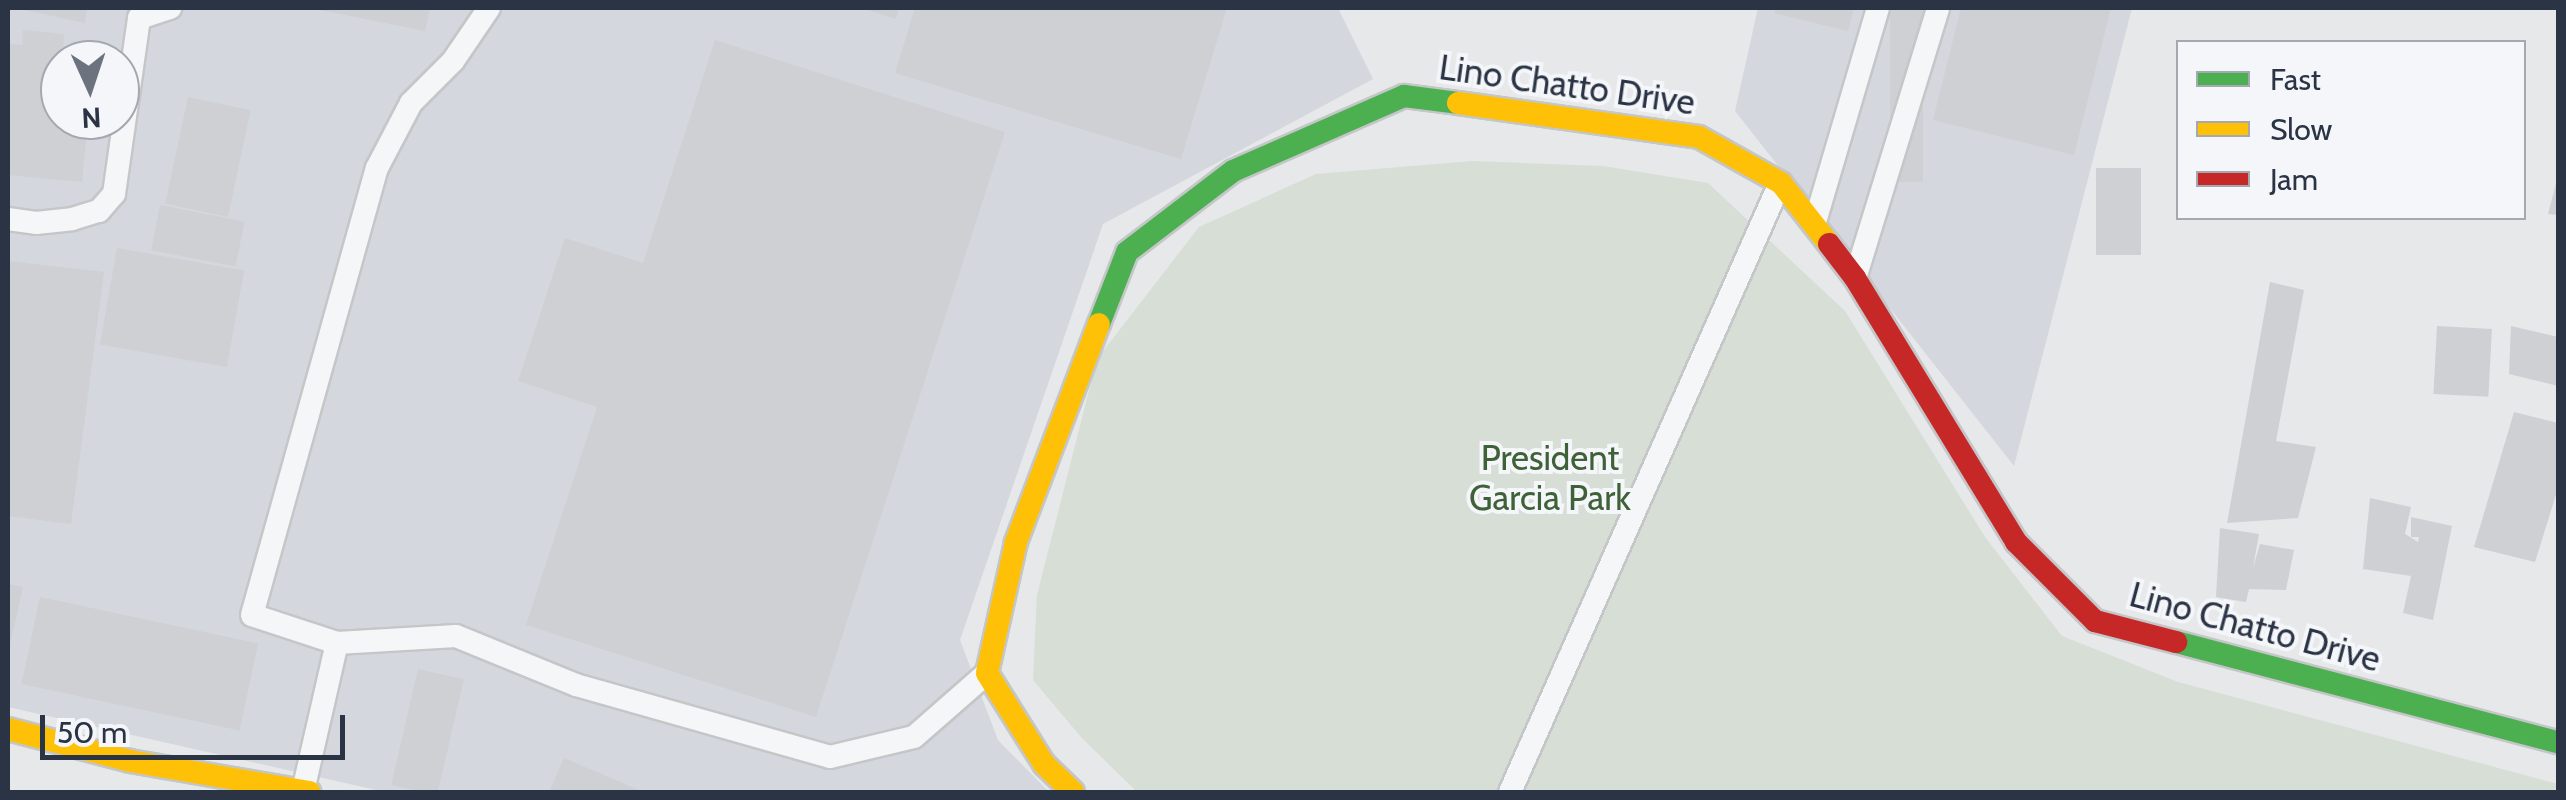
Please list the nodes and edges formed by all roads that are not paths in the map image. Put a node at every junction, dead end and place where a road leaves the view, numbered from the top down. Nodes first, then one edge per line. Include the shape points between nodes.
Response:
1 (170, 8) edge
2 (489, 8) edge
3 (1878, 8) edge
4 (1938, 8) edge
5 (1780, 182) junction
6 (8, 219) edge
7 (1814, 225) junction
8 (1855, 278) junction
9 (337, 643) junction
10 (986, 672) junction
11 (8, 728) edge
12 (2558, 742) edge
13 (306, 792) edge
14 (1073, 792) edge
15 (1510, 792) edge

1 - 6 lane via 139,18 114,194 98,211 72,219
2 - 9 lane via 453,61 412,103 377,168 252,615
3 - 7 lane
4 - 8 lane
5 - 7 street, Lino Chatto Drive
5 - 10 street, Lino Chatto Drive via 1698,137 1404,96 1233,172 1127,252 1016,542
5 - 15 lane
7 - 8 street, Lino Chatto Drive
8 - 12 street, Lino Chatto Drive via 2016,542 2095,621
9 - 10 lane via 456,636 576,685 830,757 914,737
9 - 13 lane
10 - 14 street via 1044,764
11 - 13 street via 130,761

